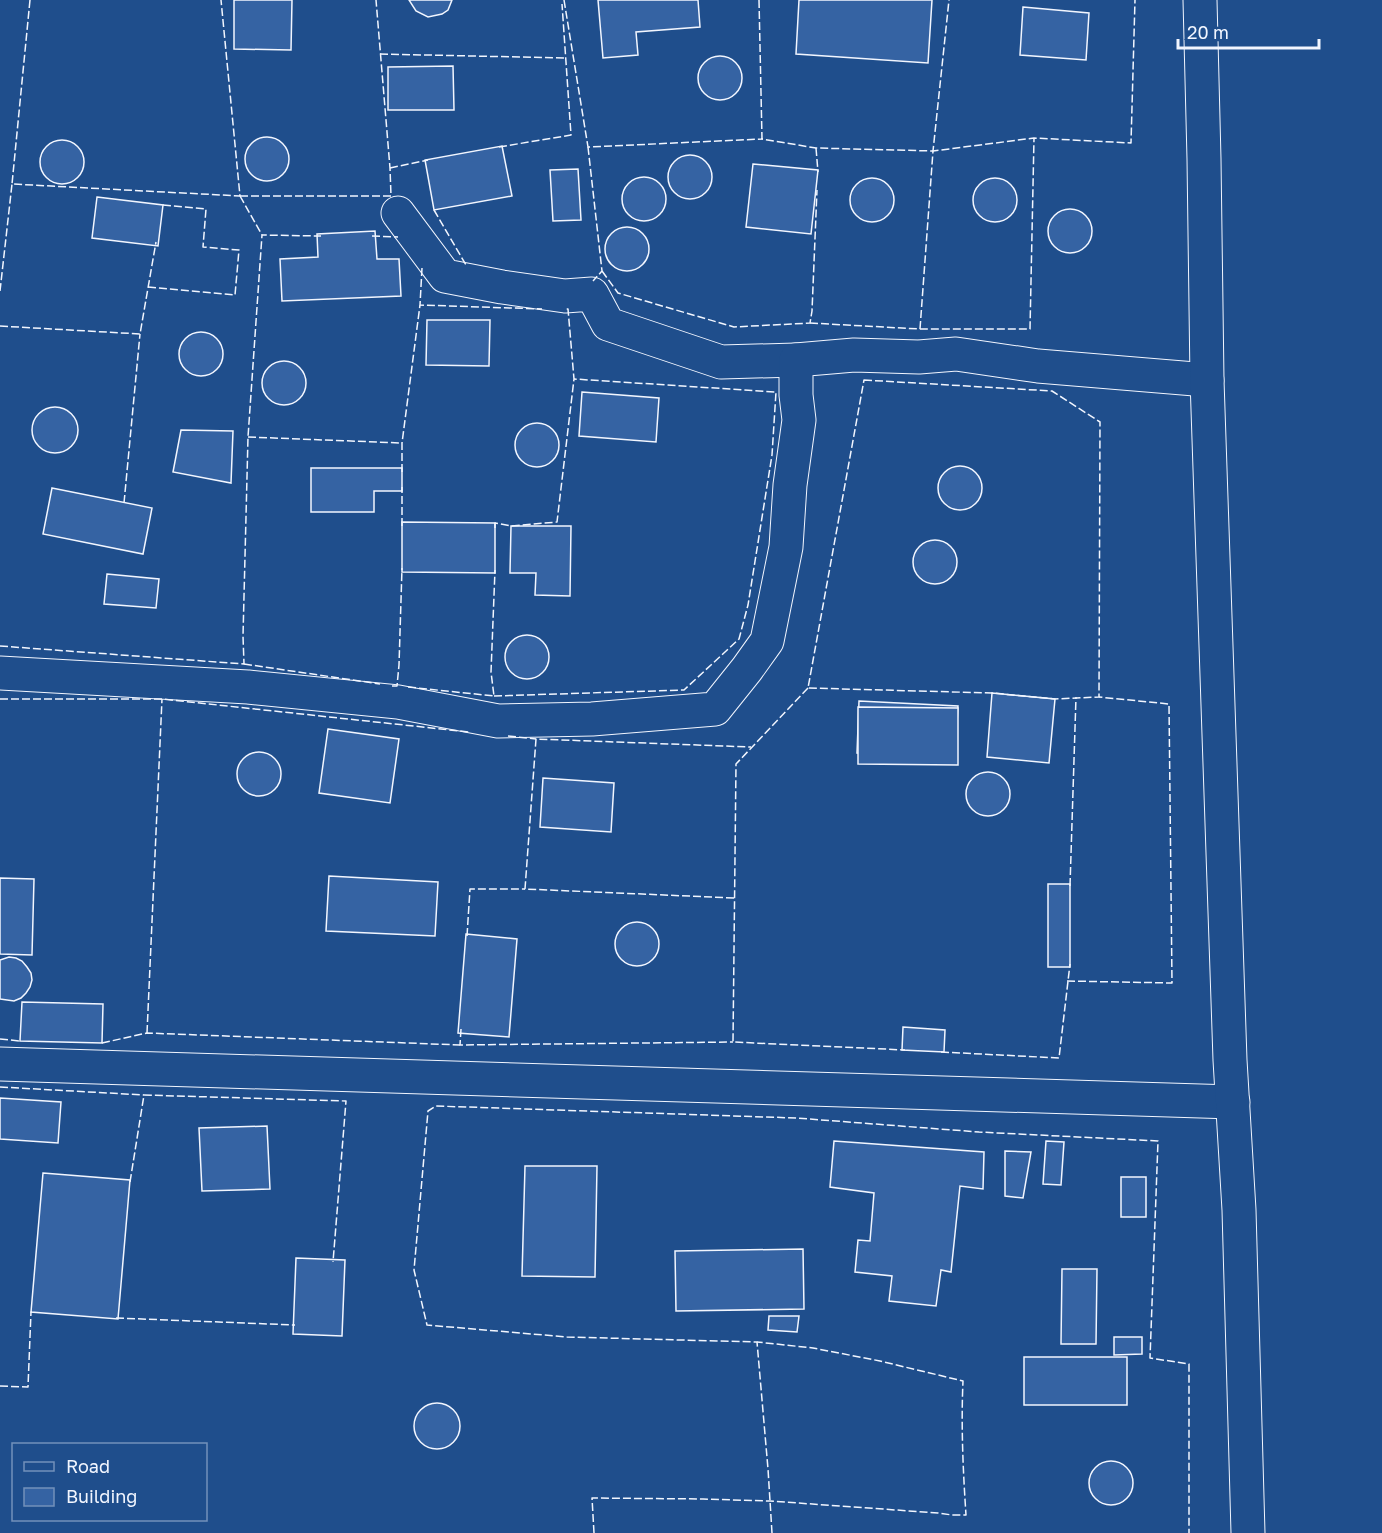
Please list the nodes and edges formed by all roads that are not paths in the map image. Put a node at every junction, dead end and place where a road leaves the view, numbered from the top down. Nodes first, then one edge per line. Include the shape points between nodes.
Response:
1 (1200, 0) edge
2 (398, 213) dead end
3 (796, 360) junction
4 (1207, 380) junction
5 (0, 673) edge
6 (0, 1064) edge
7 (1233, 1102) junction
8 (1248, 1533) edge

1 - 4 street
2 - 3 street via 445,276 566,296 592,294 609,324 721,362
3 - 4 street via 956,354 1038,366
3 - 5 street via 799,420 786,548 767,641 716,709 592,719 498,721 398,702 248,687
4 - 7 street
6 - 7 street
7 - 8 street

